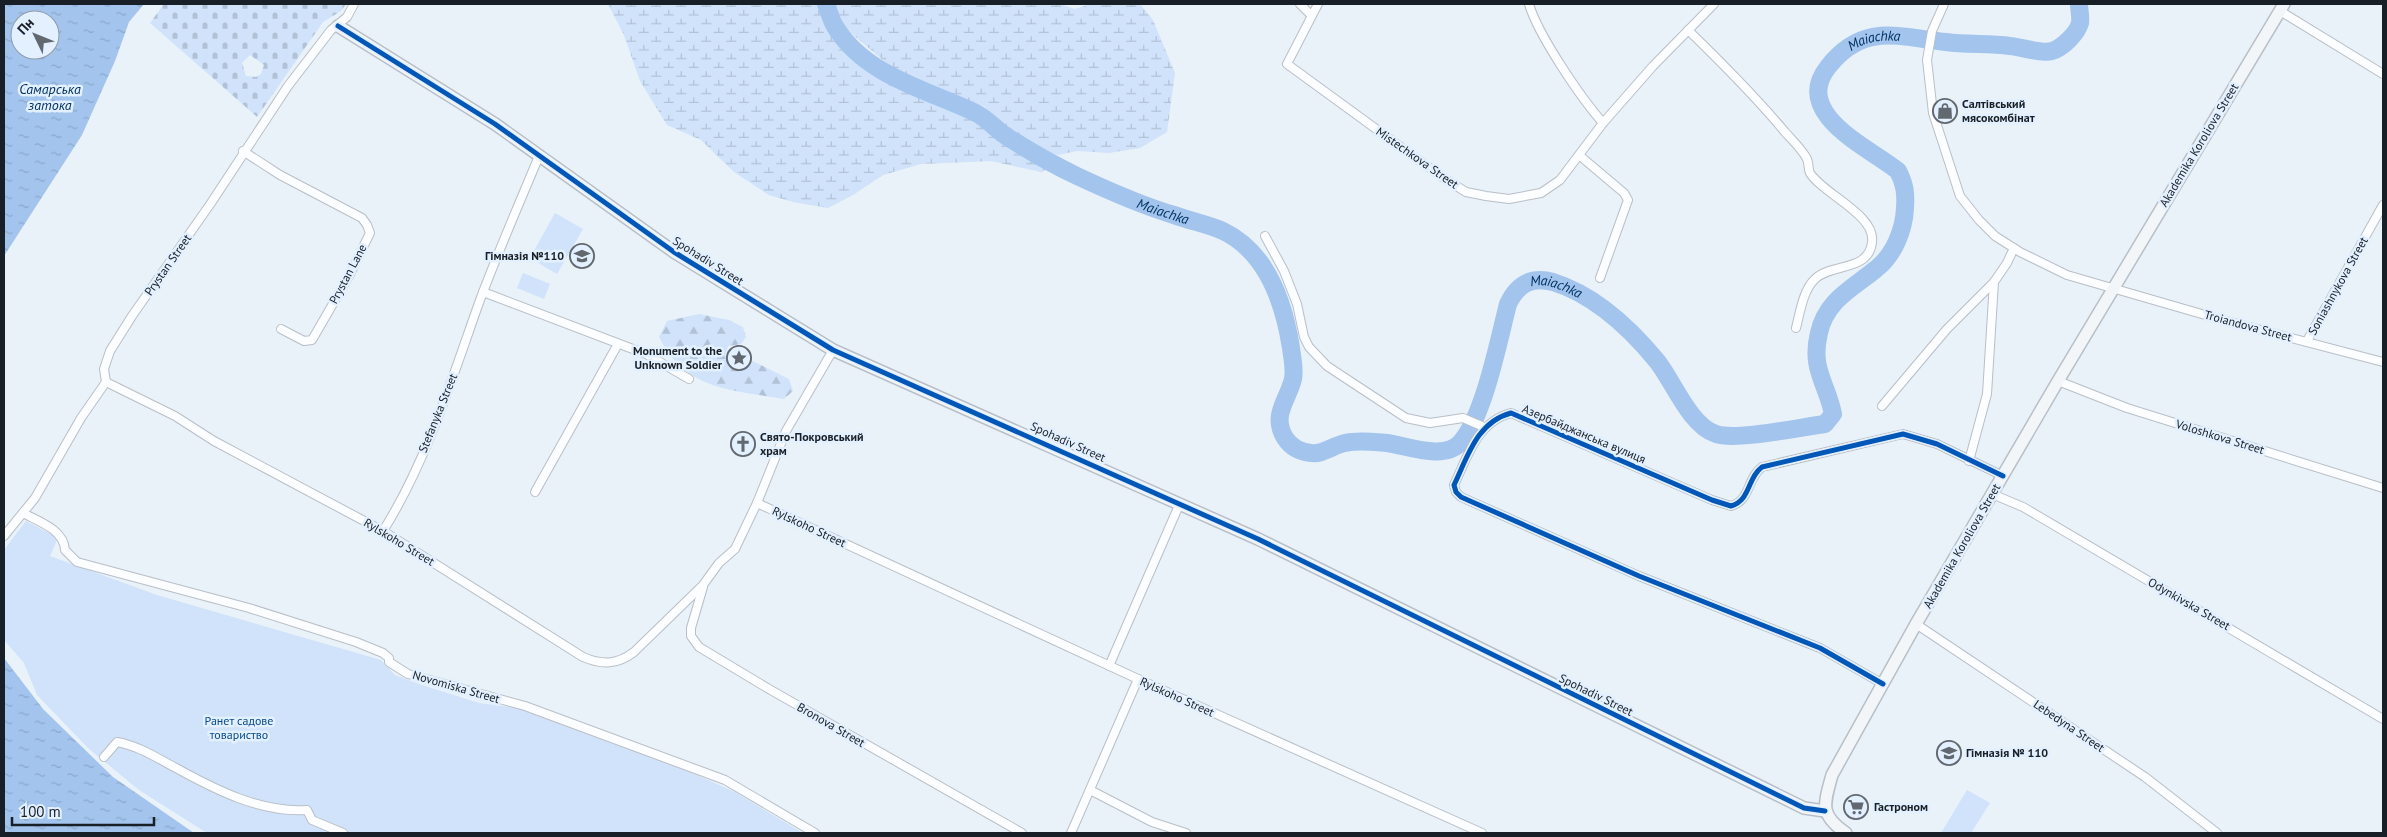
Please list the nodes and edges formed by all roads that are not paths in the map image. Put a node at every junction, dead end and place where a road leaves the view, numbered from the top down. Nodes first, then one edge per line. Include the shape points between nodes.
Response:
1 (354, 4) edge
2 (1300, 4) edge
3 (1318, 4) edge
4 (1529, 4) edge
5 (1714, 4) edge
6 (1944, 4) edge
7 (2282, 7) edge
8 (1311, 15) junction
9 (338, 26) junction
10 (1688, 30) junction
11 (2383, 74) edge
12 (1603, 123) junction
13 (243, 152) junction
14 (1579, 155) junction
15 (539, 156) junction
16 (2383, 204) edge
17 (1264, 236) dead end
18 (2014, 248) junction
19 (1600, 278) dead end
20 (1994, 282) junction
21 (2114, 287) junction
22 (483, 292) junction
23 (1796, 328) dead end
24 (281, 329) dead end
25 (2307, 342) junction
26 (618, 344) junction
27 (833, 350) junction
28 (2383, 362) edge
29 (688, 379) dead end
30 (2058, 381) junction
31 (106, 382) junction
32 (1882, 406) dead end
33 (1480, 425) junction
34 (1969, 461) junction
35 (2003, 476) junction
36 (2383, 488) edge
37 (535, 492) dead end
38 (1992, 494) junction
39 (757, 503) junction
40 (1180, 503) junction
41 (23, 513) junction
42 (383, 531) junction
43 (4, 536) edge
44 (703, 585) junction
45 (1916, 624) junction
46 (1109, 666) junction
47 (1138, 679) junction
48 (1884, 684) junction
49 (2383, 719) edge
50 (104, 757) dead end
51 (1090, 790) junction
52 (1825, 811) junction
53 (343, 833) edge
54 (815, 833) edge
55 (1022, 833) edge
56 (1071, 833) edge
57 (1186, 833) edge
58 (1482, 833) edge
59 (1846, 833) edge
60 (2218, 833) edge

1 - 9 street, Prystan Street
2 - 8 street
3 - 8 street
4 - 12 street via 1548,42 1590,109
5 - 10 street, Mistechkova Street
6 - 18 street via 1929,46 1928,73 1933,113 1960,196 1978,220
7 - 11 street
7 - 21 street, Akademika Koroliova Street
8 - 14 street, Mistechkova Street via 1287,64 1411,156 1466,192 1509,199 1541,193 1560,180
9 - 13 street, Prystan Street via 331,30 288,86
9 - 15 street, Spohadiv Street via 495,124
10 - 12 street, Mistechkova Street
10 - 23 street via 1780,126 1807,159 1810,174 1864,221 1872,232 1872,242 1864,258 1845,268 1819,275 1812,281
12 - 14 street, Mistechkova Street
13 - 24 street, Prystan Lane via 362,218 369,228 370,233 349,276 312,340 304,341
13 - 31 street, Prystan Street via 110,351 104,369
14 - 19 street via 1628,200
15 - 22 street, Stefanyka Street
15 - 27 street, Spohadiv Street via 674,252
16 - 25 street, Soniashnykova Street
17 - 33 street via 1284,271 1297,304 1304,337 1327,366 1406,418 1430,423 1464,418
18 - 20 street
18 - 21 street via 2067,275
20 - 32 street via 1947,329
20 - 34 street via 1987,394
21 - 25 street, Troiandova Street
21 - 30 street, Akademika Koroliova Street
22 - 26 street
22 - 42 street, Stefanyka Street via 424,450 406,492
25 - 28 street, Troiandova Street
26 - 29 street via 646,354
26 - 37 street
27 - 39 street via 786,431
27 - 40 street, Spohadiv Street
30 - 35 street, Akademika Koroliova Street
30 - 36 street, Voloshkova Street via 2126,408
31 - 41 street via 81,418 36,498
31 - 42 street, Rylskoho Street via 175,416 214,441
33 - 34 street, Азербайджанська вулиця via 1511,413 1731,506 1743,500 1752,478 1762,467 1903,434 1937,444
33 - 48 street via 1454,485 1461,498 1639,576 1820,648
34 - 35 street, Азербайджанська вулиця
35 - 38 street, Akademika Koroliova Street
38 - 45 street, Akademika Koroliova Street
38 - 49 street, Odynkivska Street via 2023,507
39 - 44 street, Rylskoho Street via 735,549 719,563
39 - 46 street, Rylskoho Street
40 - 46 street
40 - 52 street, Spohadiv Street via 1804,808
41 - 43 street
41 - 54 street, Novomiska Street via 59,534 65,550 77,562 250,608 356,642 383,653 408,674 525,706 725,780
42 - 44 street, Rylskoho Street via 582,657 596,662 611,664 624,660
44 - 55 street, Bronova Street via 691,628 691,636 699,647
45 - 48 street, Akademika Koroliova Street
45 - 60 street, Lebedyna Street via 2145,777
46 - 47 street, Rylskoho Street
47 - 51 street
47 - 58 street, Rylskoho Street
48 - 52 street, Akademika Koroliova Street via 1832,775
50 - 53 street via 117,742 132,744 197,780 250,802 293,811 307,810 312,820
51 - 56 street
51 - 57 street via 1152,822
52 - 59 street via 1828,820

